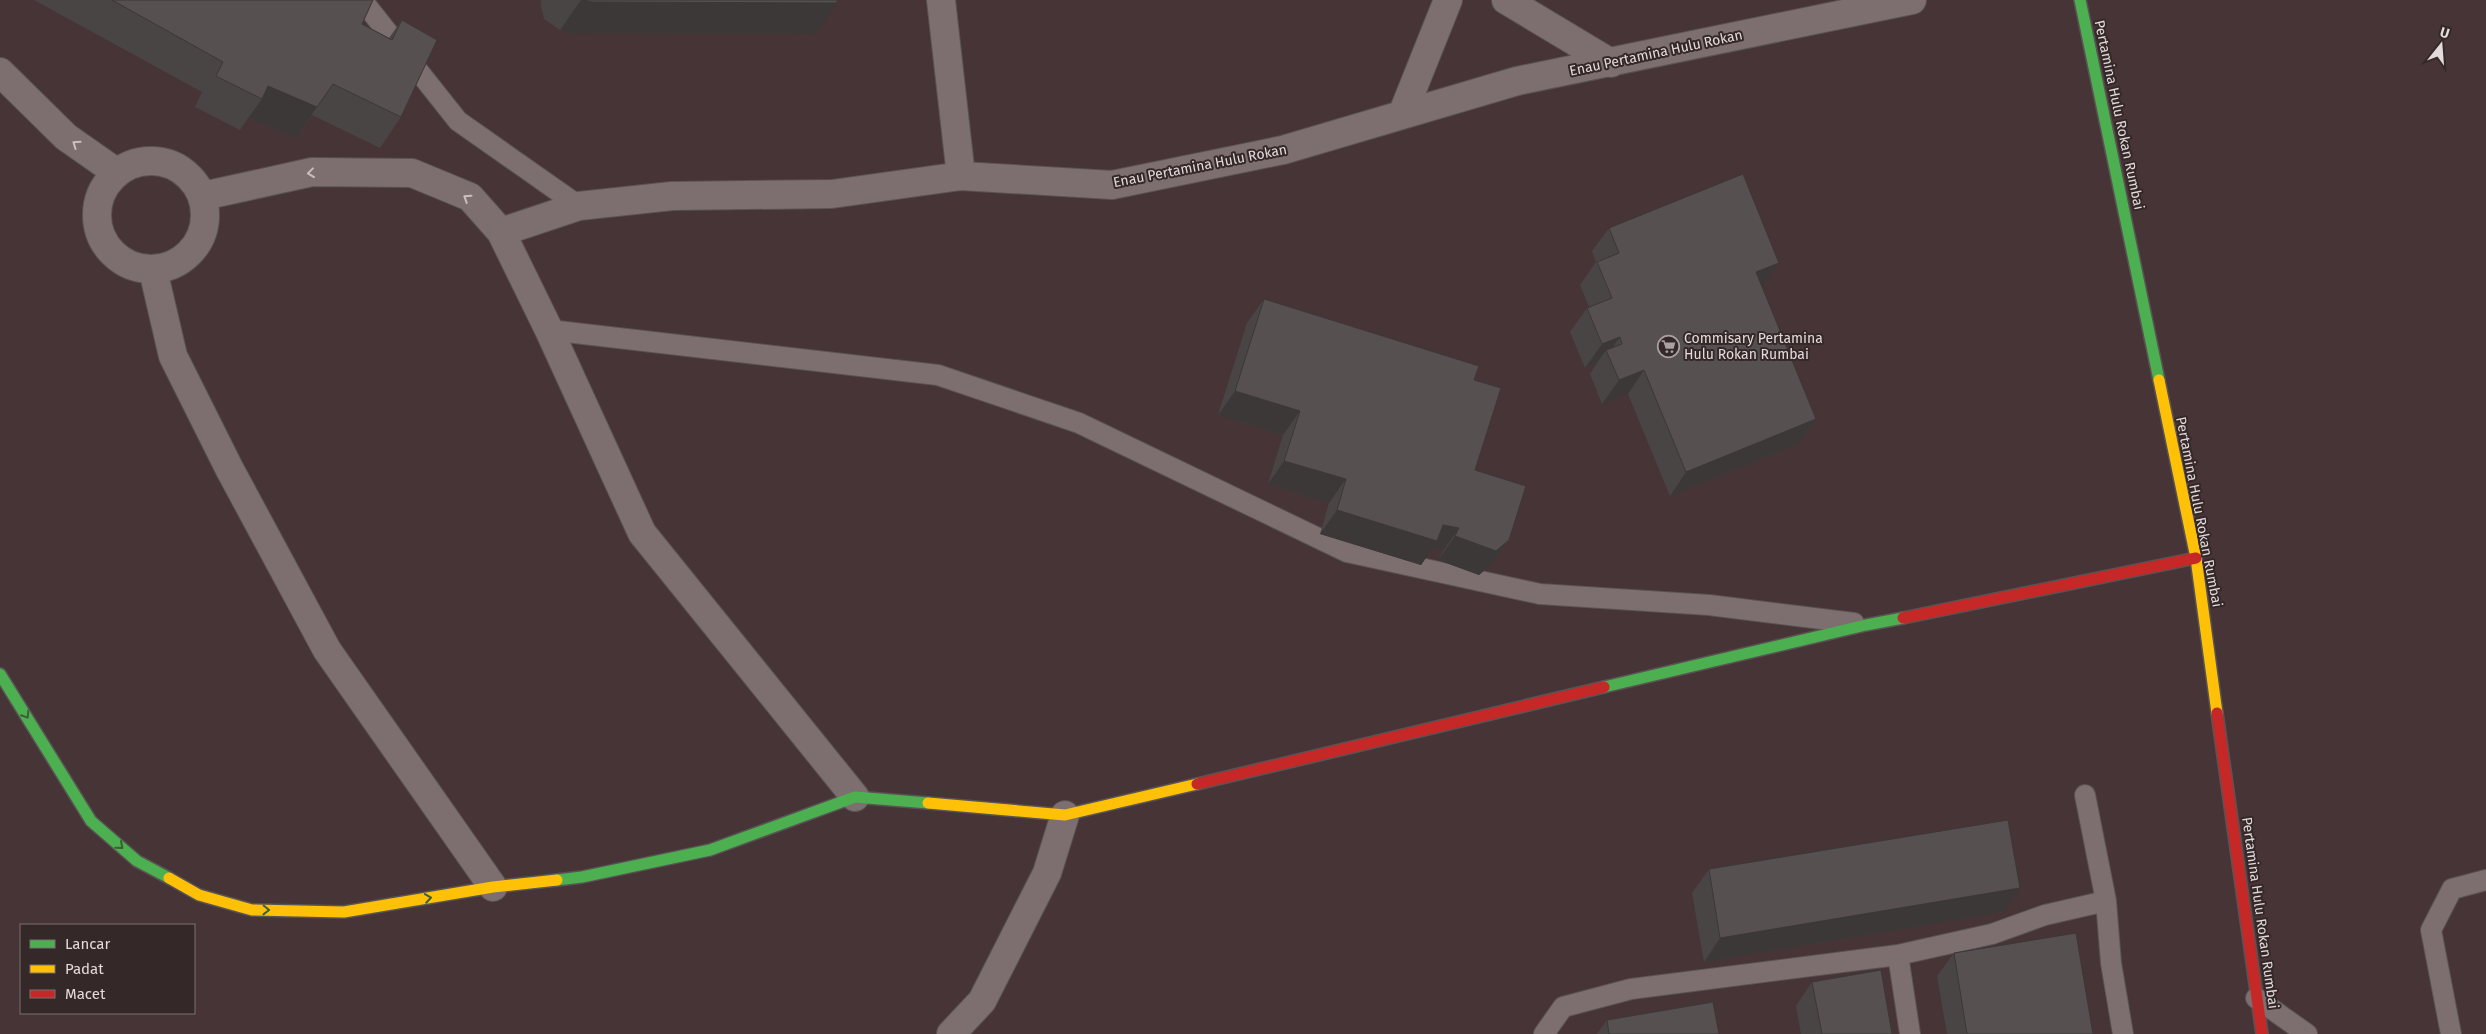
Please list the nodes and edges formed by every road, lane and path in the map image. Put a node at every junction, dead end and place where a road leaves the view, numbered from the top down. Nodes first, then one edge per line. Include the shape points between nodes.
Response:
1 (362, 0) edge
2 (941, 0) edge
3 (1448, 0) edge
4 (1506, 0) edge
5 (1912, 0) edge
6 (2080, 0) edge
7 (1611, 63) junction
8 (0, 72) edge
9 (1402, 115) junction
10 (116, 172) junction
11 (961, 176) junction
12 (203, 196) junction
13 (579, 206) junction
14 (501, 232) junction
15 (153, 270) junction
16 (549, 330) junction
17 (2196, 558) junction
18 (1866, 625) junction
19 (0, 674) edge
20 (2085, 795) dead end
21 (856, 797) junction
22 (1065, 814) junction
23 (2486, 880) edge
24 (493, 887) junction
25 (2106, 901) junction
26 (1898, 955) junction
27 (2256, 998) junction
28 (951, 1034) edge
29 (1544, 1034) edge
30 (1910, 1034) edge
31 (2123, 1034) edge
32 (2262, 1034) edge
33 (2306, 1034) edge
34 (2451, 1034) edge

1 - 13 lane via 458,121
2 - 11 street
3 - 9 street
4 - 7 street
5 - 7 street, Enau Pertamina Hulu Rokan
6 - 17 street, Pertamina Hulu Rokan Rumbai
7 - 9 street, Enau Pertamina Hulu Rokan via 1517,81
10 -> 8 street via 66,137
9 - 11 street, Enau Pertamina Hulu Rokan via 1283,150 1112,184
10 - 12 street via 148,160 182,168
10 - 15 street via 100,194 97,220 106,246 126,263
11 - 13 street, Enau Pertamina Hulu Rokan via 832,194 672,196
14 -> 12 street via 470,197 412,173 312,172
12 - 15 street via 204,230 186,258
13 - 14 street, Enau Pertamina Hulu Rokan
14 - 16 street
15 - 24 street via 173,356 327,650
16 - 18 lane via 938,375 1078,423 1347,552 1540,594 1709,605
16 - 21 street via 642,534
17 - 18 street
17 - 27 street, Pertamina Hulu Rokan Rumbai
18 - 22 street
19 -> 24 street via 91,821 137,861 199,895 252,910 344,912
20 - 25 lane
21 - 22 street
21 - 24 street via 710,850 582,877
22 - 28 street via 1047,873 982,1001
23 - 34 lane via 2452,889 2431,930
25 - 26 lane via 2045,915 1992,934
25 - 31 lane via 2111,963
26 - 29 lane via 1631,989 1563,1007
26 - 30 lane
27 - 32 street, Pertamina Hulu Rokan Rumbai
27 - 33 lane

